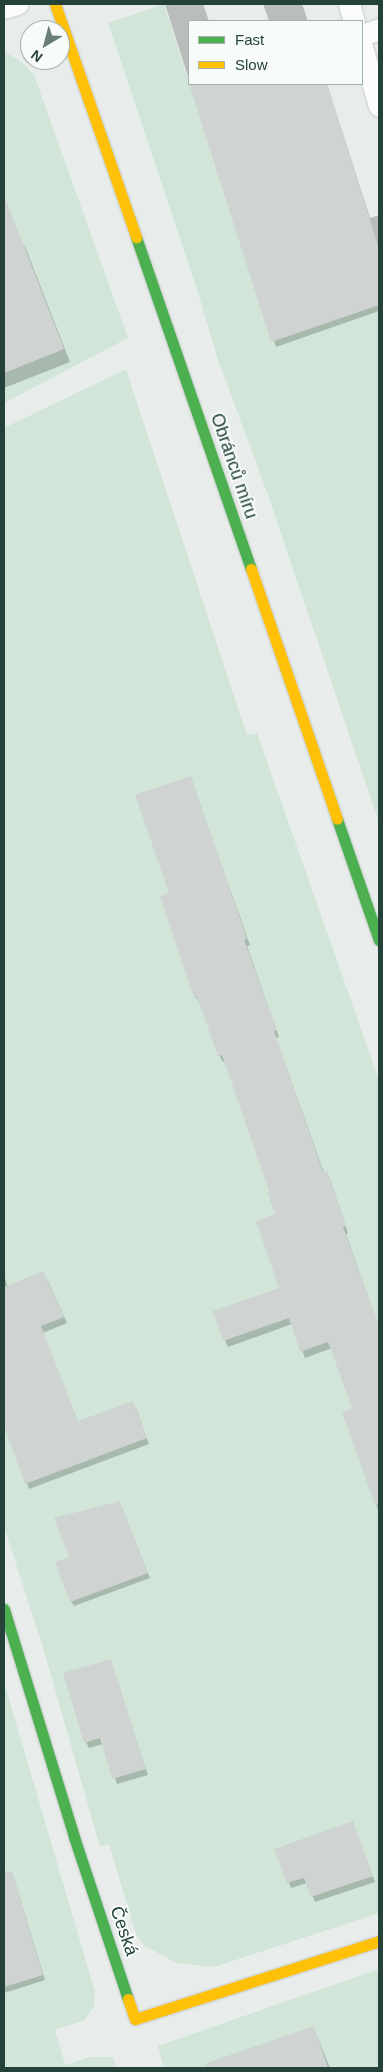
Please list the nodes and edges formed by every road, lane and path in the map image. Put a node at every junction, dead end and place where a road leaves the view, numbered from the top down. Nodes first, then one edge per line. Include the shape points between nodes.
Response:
1 (17, 4) edge
2 (55, 4) edge
3 (349, 4) edge
4 (4, 8) edge
5 (354, 20) edge
6 (379, 29) edge
7 (363, 35) edge
8 (363, 50) edge
9 (379, 106) edge
10 (379, 940) edge
11 (4, 1609) edge
12 (379, 1941) edge

1 - 4 lane
2 - 10 main road, Obránců míru
3 - 5 lane
6 - 7 lane
8 - 9 lane
11 - 12 main road, Česká via 74,1837 135,2019

